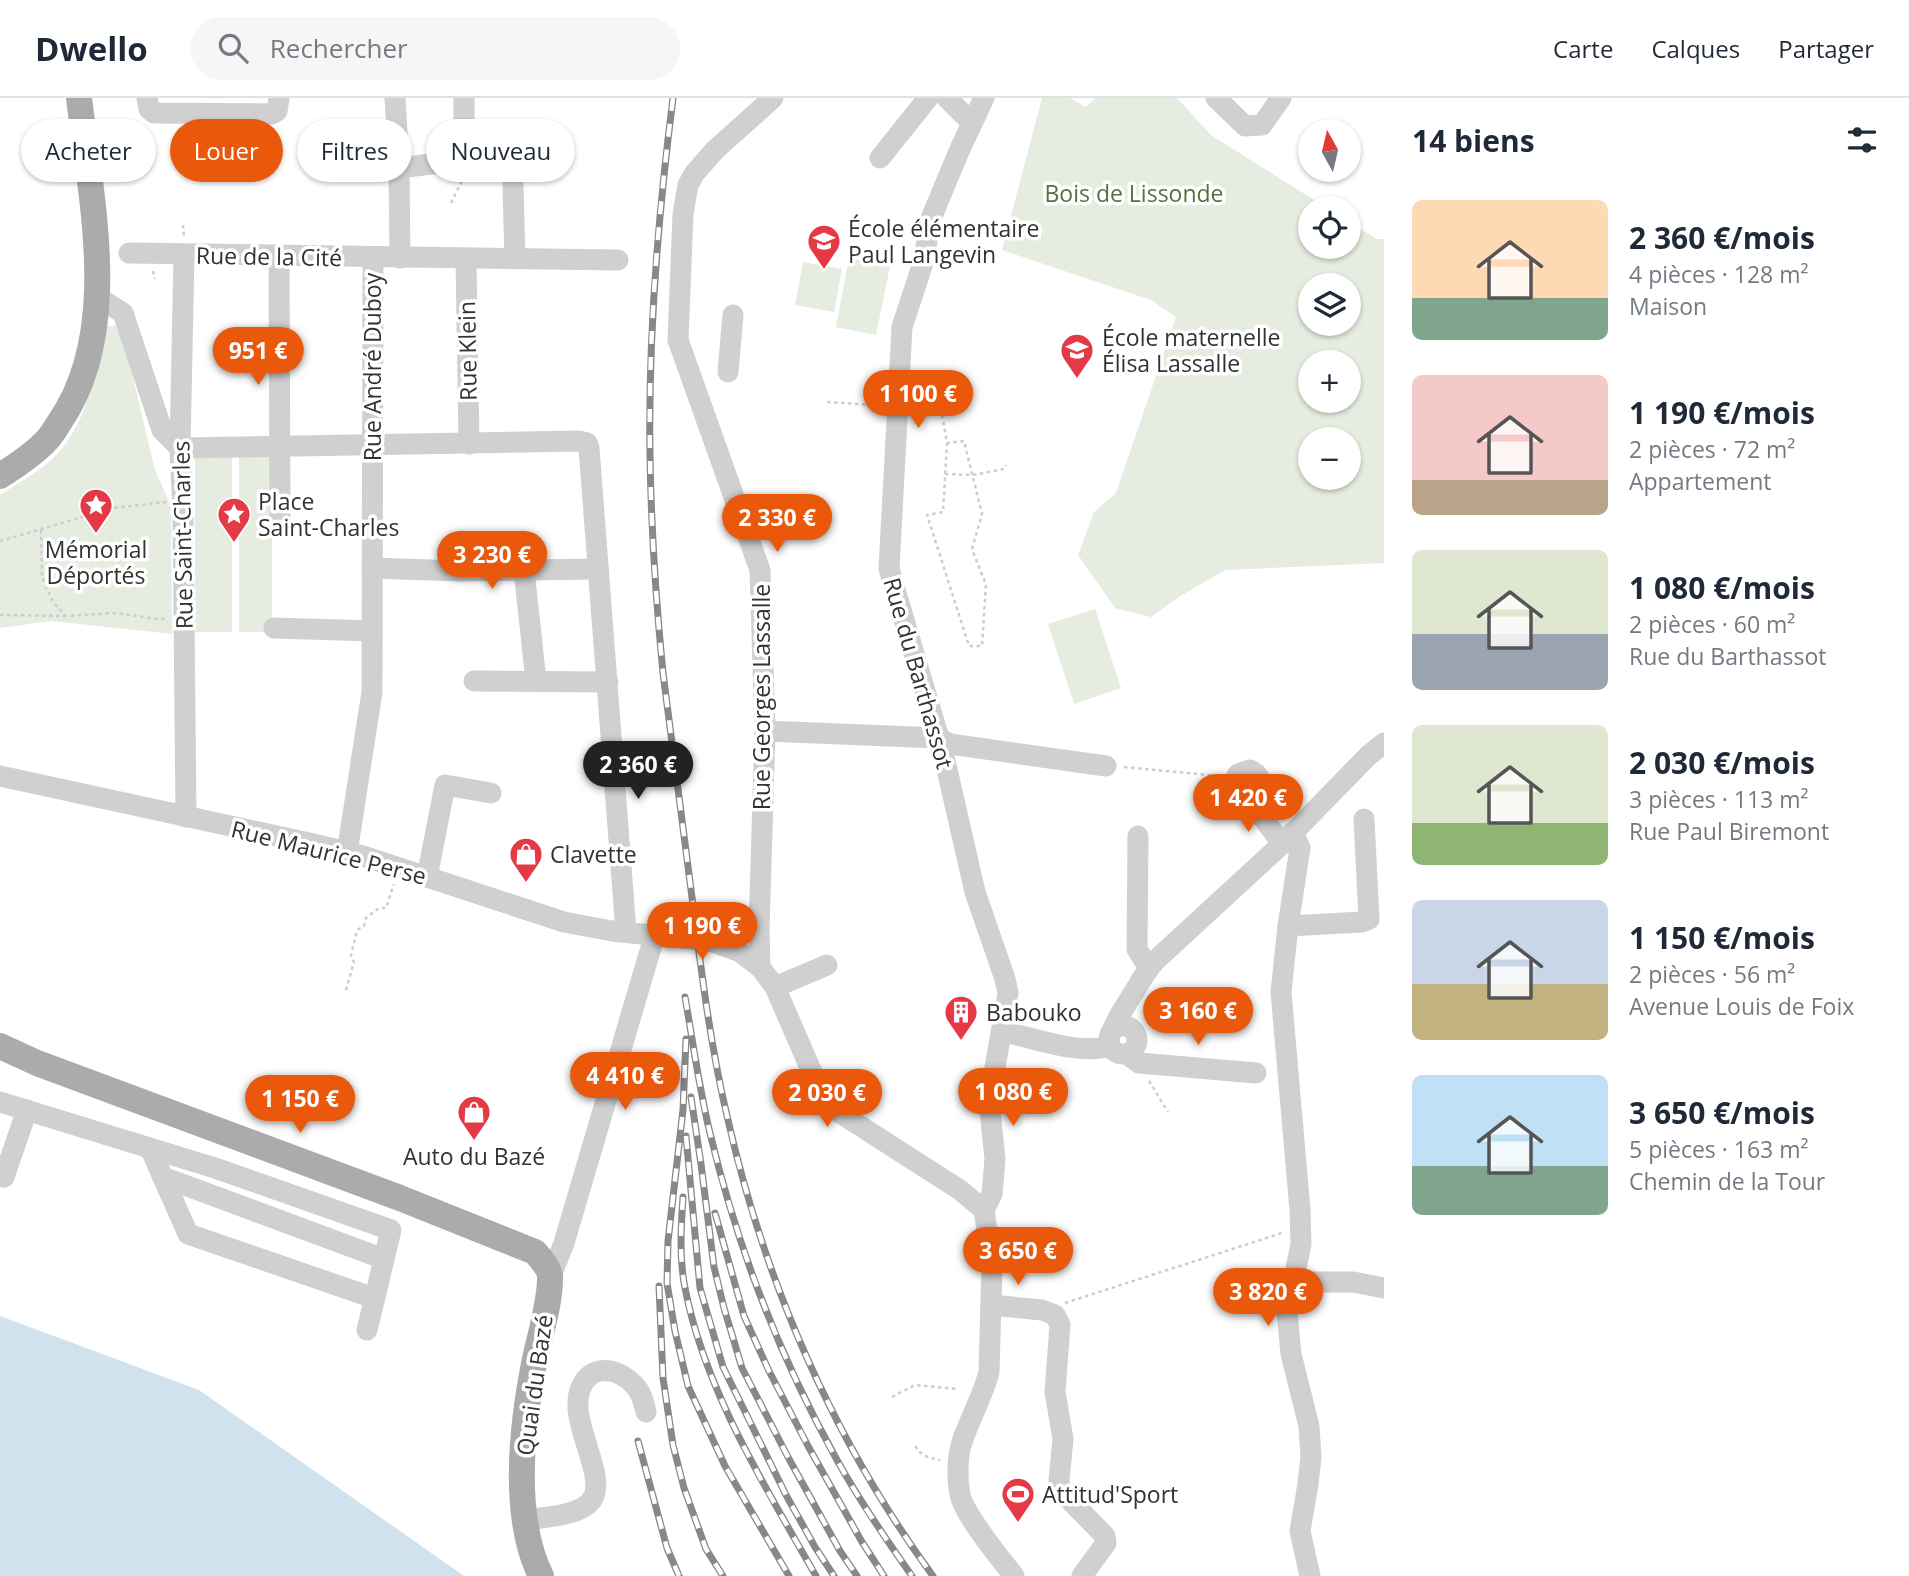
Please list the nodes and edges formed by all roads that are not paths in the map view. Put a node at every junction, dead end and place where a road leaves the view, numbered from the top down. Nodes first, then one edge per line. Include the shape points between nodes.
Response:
1 (79, 98) edge
2 (147, 98) edge
3 (279, 98) edge
4 (395, 98) edge
5 (464, 98) edge
6 (773, 98) edge
7 (928, 98) edge
8 (947, 98) edge
9 (984, 98) edge
10 (1216, 98) edge
11 (1281, 98) edge
12 (396, 119) edge
13 (972, 123) junction
14 (880, 158) dead end
15 (412, 166) edge
16 (399, 182) edge
17 (513, 182) edge
18 (130, 253) dead end
19 (184, 254) junction
20 (279, 256) junction
21 (373, 257) junction
22 (400, 258) junction
23 (466, 258) junction
24 (515, 258) junction
25 (618, 260) dead end
26 (98, 297) junction
27 (733, 315) dead end
28 (728, 372) dead end
29 (469, 444) junction
30 (372, 445) junction
31 (279, 447) junction
32 (180, 448) junction
33 (0, 476) edge
34 (280, 517) dead end
35 (372, 568) junction
36 (598, 569) junction
37 (524, 570) junction
38 (274, 628) dead end
39 (372, 631) junction
40 (474, 681) dead end
41 (536, 681) junction
42 (608, 682) junction
43 (765, 731) junction
44 (939, 738) junction
45 (1384, 743) edge
46 (1107, 766) road end
47 (0, 776) edge
48 (1236, 777) road end
49 (491, 793) dead end
50 (186, 817) junction
51 (1364, 819) dead end
52 (1138, 836) dead end
53 (1288, 838) junction
54 (347, 853) junction
55 (427, 877) junction
56 (1287, 926) junction
57 (626, 932) junction
58 (655, 934) junction
59 (827, 965) dead end
60 (760, 967) junction
61 (1148, 967) junction
62 (775, 987) junction
63 (1135, 990) junction
64 (1002, 1032) junction
65 (0, 1046) edge
66 (1122, 1048) junction
67 (1256, 1073) dead end
68 (0, 1102) edge
69 (27, 1110) junction
70 (150, 1148) junction
71 (4, 1177) dead end
72 (163, 1177) junction
73 (984, 1210) junction
74 (384, 1259) junction
75 (551, 1276) junction
76 (1293, 1282) junction
77 (1384, 1288) edge
78 (374, 1298) junction
79 (991, 1305) junction
80 (367, 1330) dead end
81 (646, 1412) dead end
82 (526, 1520) junction
83 (541, 1576) edge
84 (1014, 1576) edge
85 (1082, 1576) edge
86 (1310, 1576) edge

1 - 26 main road
2 - 3 street via 154,113 261,114 277,111
4 - 12 street
5 - 15 street via 464,146 456,161
6 - 43 street, Rue Georges Lassalle via 715,150 688,185 678,340 760,570
7 - 14 street
8 - 13 street
9 - 13 street, Rue du Barthassot
10 - 11 street via 1245,126 1262,125
13 - 44 street, Rue du Barthassot via 932,216 902,327 889,569
16 - 22 street
17 - 24 street
18 - 19 street, Rue de la Cité
19 - 20 street, Rue de la Cité
19 - 32 street, Rue Saint-Charles
20 - 21 street, Rue de la Cité
20 - 31 street
21 - 22 street, Rue de la Cité
21 - 30 street, Rue André Duboy
22 - 23 street, Rue de la Cité
23 - 24 street, Rue de la Cité
23 - 29 street, Rue Klein
24 - 25 street, Rue de la Cité
26 - 32 street via 123,313 162,430
26 - 33 main road via 92,348 68,410 48,439
27 - 28 street
29 - 30 street
29 - 36 street via 587,443
30 - 31 street
30 - 35 street, Rue André Duboy
31 - 32 street
31 - 34 street
32 - 50 street, Rue Saint-Charles
35 - 37 street
35 - 39 street, Rue André Duboy
36 - 37 street
36 - 42 street
37 - 41 street
38 - 39 street
39 - 54 street, Rue André Duboy via 372,692
40 - 41 street
41 - 42 street
42 - 57 street
43 - 44 street
43 - 60 street, Rue Georges Lassalle
44 - 46 street via 950,744
44 - 64 street, Rue du Barthassot via 975,892 1008,993
45 - 53 street
47 - 50 street, Rue Maurice Perse
48 - 53 street via 1242,771 1256,772 1262,785 1247,796
49 - 55 street via 445,785
50 - 54 street, Rue Maurice Perse
51 - 56 street via 1369,919
52 - 61 street via 1137,949
53 - 56 street via 1300,848
53 - 61 street
54 - 55 street, Rue Maurice Perse
55 - 57 street, Rue Maurice Perse via 564,922
56 - 76 street via 1281,992 1301,1244
57 - 58 street, Rue Maurice Perse
58 - 60 street, Rue Maurice Perse via 710,941
58 - 75 street
59 - 62 street
60 - 62 street
61 - 63 street
62 - 73 street via 818,1086 840,1113
63 - 66 street via 1126,1003
63 - 66 street via 1138,1039 1135,1048
64 - 66 street via 1081,1048
64 - 73 street, Rue du Barthassot via 990,1111 995,1159 992,1194
65 - 75 main road via 526,1248 541,1258
66 - 67 street
68 - 69 street
69 - 70 street
69 - 71 street
70 - 72 street
70 - 74 street via 391,1230
72 - 74 street
72 - 78 street via 188,1234
73 - 79 street via 992,1265
74 - 78 street
75 - 82 main road, Quai du Bazé via 523,1443
76 - 77 street via 1353,1282
76 - 86 street via 1287,1312 1289,1333 1311,1457 1300,1531
78 - 80 street
79 - 84 street via 989,1372 961,1446 960,1496
79 - 85 street via 1042,1310 1055,1315 1060,1325 1055,1392 1063,1439 1060,1490 1105,1536 1106,1543
81 - 82 street via 640,1393 620,1374 605,1370 590,1375 580,1390 578,1405 596,1486 594,1496 578,1510
82 - 83 main road, Quai du Bazé

